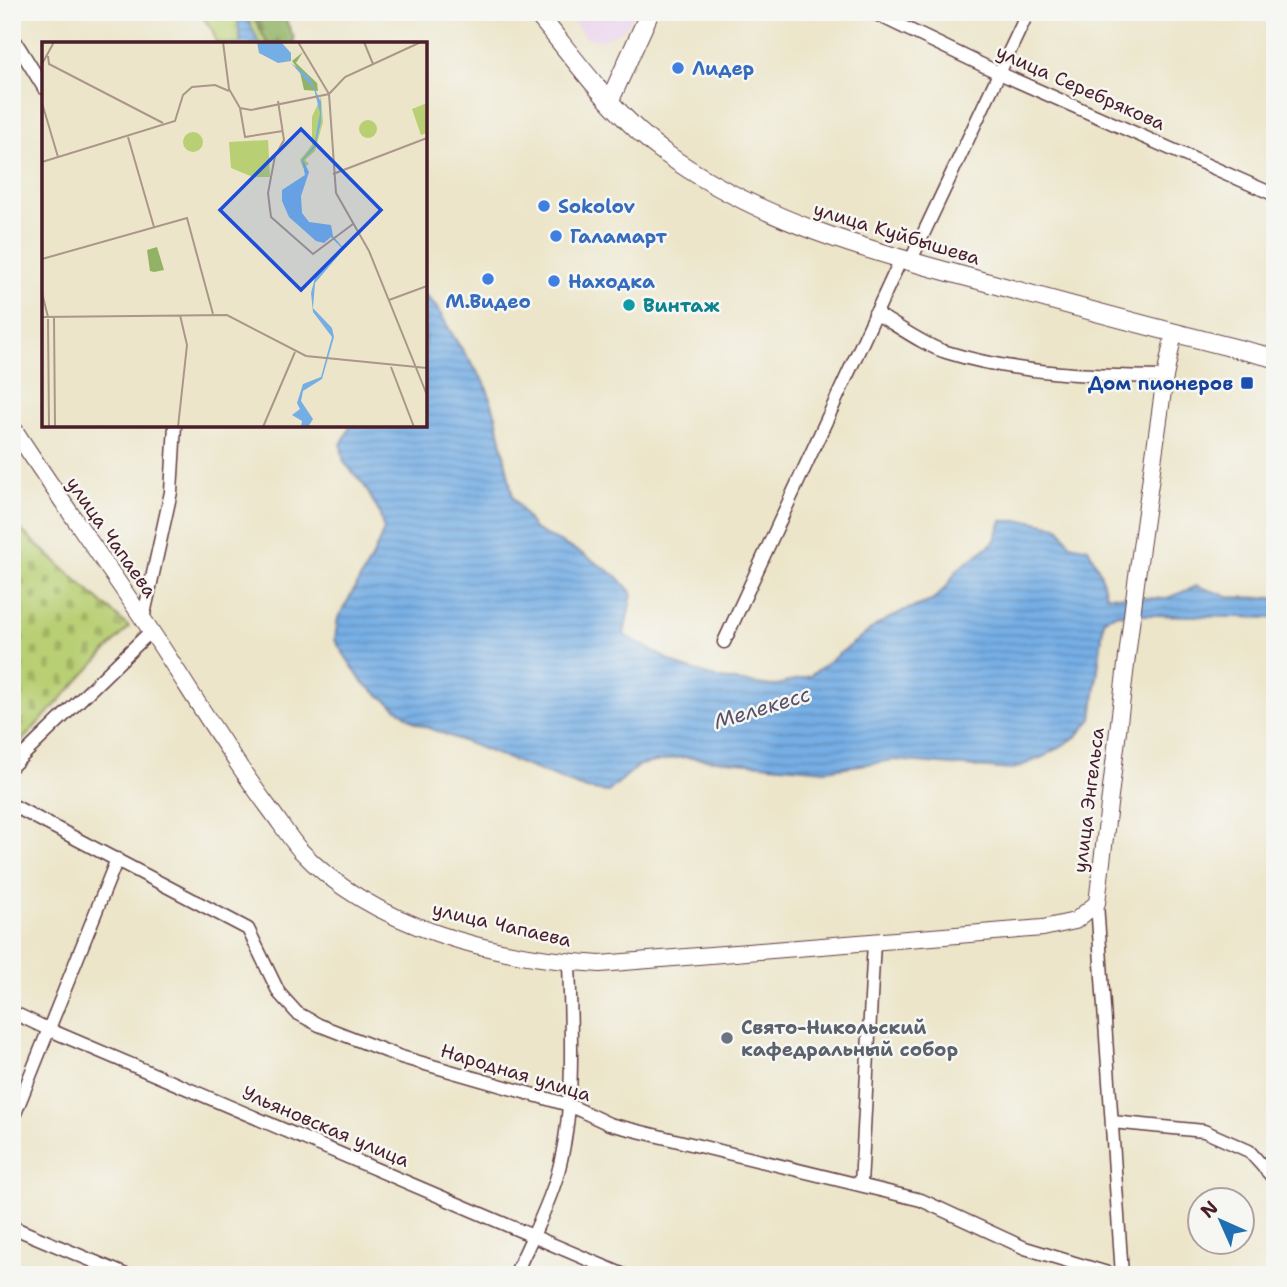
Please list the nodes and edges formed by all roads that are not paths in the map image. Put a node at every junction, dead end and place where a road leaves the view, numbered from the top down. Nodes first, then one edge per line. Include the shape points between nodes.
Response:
1 (536, 12) edge
2 (650, 12) edge
3 (872, 12) edge
4 (1028, 12) edge
5 (12, 36) edge
6 (999, 73) junction
7 (42, 85) edge
8 (610, 100) junction
9 (1275, 195) edge
10 (905, 261) junction
11 (875, 313) junction
12 (1174, 334) junction
13 (1275, 358) edge
14 (1165, 377) junction
15 (12, 426) edge
16 (175, 427) edge
17 (147, 625) junction
18 (724, 642) dead end
19 (12, 766) edge
20 (12, 804) edge
21 (117, 859) junction
22 (1097, 903) junction
23 (874, 942) junction
24 (569, 962) junction
25 (12, 1012) edge
26 (50, 1030) junction
27 (569, 1105) junction
28 (12, 1121) edge
29 (1112, 1122) junction
30 (1275, 1180) edge
31 (861, 1185) junction
32 (12, 1227) edge
33 (533, 1235) junction
34 (1275, 1273) edge
35 (126, 1275) edge
36 (515, 1275) edge
37 (624, 1275) edge
38 (1114, 1275) edge
39 (1122, 1275) edge
40 (1269, 1275) edge

1 - 8 main road, улица Куйбышева
2 - 8 main road
3 - 6 street, улица Серебрякова
4 - 6 street
5 - 7 street
6 - 9 street, улица Серебрякова
6 - 10 street
8 - 10 main road, улица Куйбышева via 663,152 721,189 789,222
10 - 11 street
10 - 12 main road, улица Куйбышева
11 - 14 street via 944,352 1081,376
11 - 18 street
12 - 13 main road, улица Куйбышева
12 - 14 street, улица Энгельса
14 - 22 street, улица Энгельса
15 - 17 street, улица Чапаева
16 - 17 street via 171,492
17 - 19 street
17 - 24 street, улица Чапаева via 300,850 342,886 404,922 462,940
20 - 21 street, Народная улица
21 - 26 street
21 - 27 street, Народная улица via 248,929 279,993 297,1013 319,1025 401,1057
22 - 23 street, улица Чапаева via 1075,920 1043,928
22 - 29 street, улица Энгельса
23 - 24 street, улица Чапаева via 600,964
23 - 31 street
24 - 27 street
25 - 26 street, Ульяновская улица
26 - 28 street
26 - 33 street, Ульяновская улица
27 - 31 street, Народная улица via 609,1124
27 - 33 street via 557,1176
29 - 30 street via 1203,1130 1250,1152
29 - 39 street, улица Энгельса
31 - 38 street, Народная улица via 921,1200 1025,1248
32 - 35 street
33 - 36 street
33 - 37 street, Ульяновская улица
34 - 40 street

